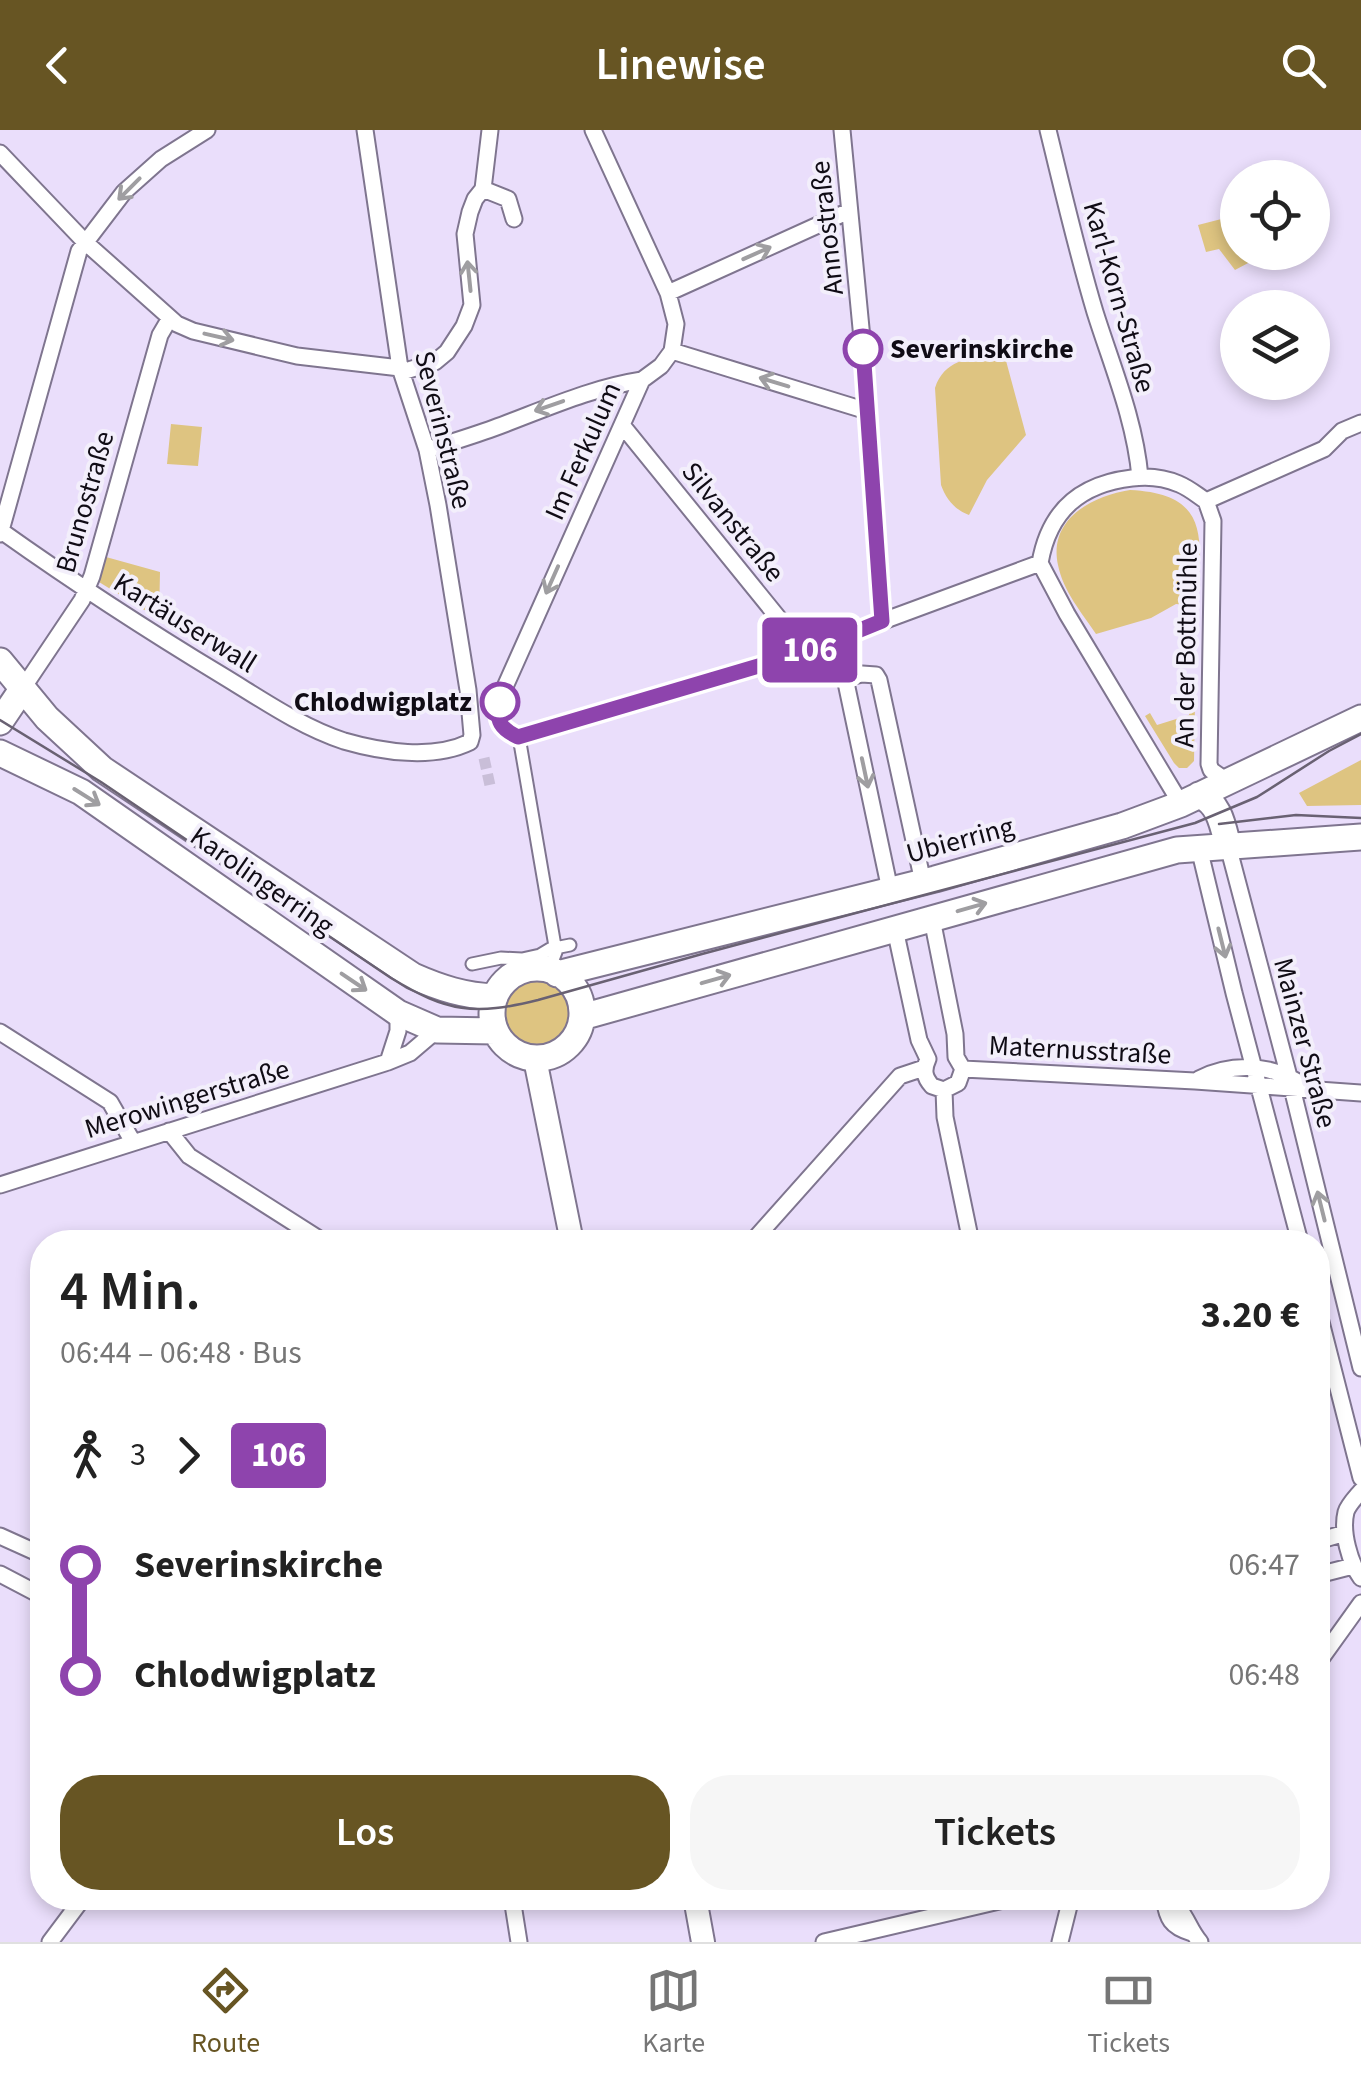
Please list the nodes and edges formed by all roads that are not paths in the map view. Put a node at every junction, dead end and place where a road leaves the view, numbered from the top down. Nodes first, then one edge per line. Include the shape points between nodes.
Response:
1 (207, 130) edge
2 (365, 130) edge
3 (490, 130) edge
4 (593, 130) edge
5 (842, 130) edge
6 (1048, 130) edge
7 (0, 153) edge
8 (483, 188) junction
9 (849, 211) junction
10 (514, 220) dead end
11 (86, 242) junction
12 (668, 294) junction
13 (170, 318) junction
14 (672, 350) junction
15 (401, 370) junction
16 (642, 380) junction
17 (867, 411) junction
18 (1361, 423) edge
19 (622, 424) junction
20 (427, 450) junction
21 (1140, 477) junction
22 (1206, 502) junction
23 (1, 532) edge
24 (1040, 563) junction
25 (86, 591) junction
26 (882, 621) junction
27 (813, 648) junction
28 (0, 661) edge
29 (845, 678) junction
30 (22, 688) junction
31 (1361, 718) edge
32 (0, 722) edge
33 (518, 737) junction
34 (470, 742) joint
35 (2, 752) edge
36 (1228, 782) junction
37 (1190, 800) junction
38 (1361, 837) edge
39 (1228, 846) junction
40 (1199, 848) junction
41 (923, 882) junction
42 (890, 890) junction
43 (932, 919) junction
44 (895, 929) junction
45 (570, 944) dead end
46 (472, 964) dead end
47 (554, 964) junction
48 (495, 997) junction
49 (398, 1012) junction
50 (582, 1018) junction
51 (437, 1030) junction
52 (495, 1031) junction
53 (0, 1032) edge
54 (535, 1059) junction
55 (388, 1062) junction
56 (926, 1063) junction
57 (960, 1063) junction
58 (1254, 1068) junction
59 (1195, 1080) junction
60 (1296, 1084) junction
61 (1259, 1086) junction
62 (944, 1090) junction
63 (1361, 1093) edge
64 (169, 1131) junction
65 (133, 1142) junction
66 (0, 1185) edge
67 (303, 1230) edge
68 (570, 1230) edge
69 (763, 1230) edge
70 (969, 1230) edge
71 (1297, 1230) edge
72 (1329, 1230) edge
73 (1330, 1233) edge
74 (1330, 1357) edge
75 (1361, 1368) edge
76 (1361, 1478) edge
77 (1361, 1491) edge
78 (1346, 1533) junction
79 (0, 1536) edge
80 (1330, 1538) edge
81 (30, 1550) edge
82 (1357, 1572) edge
83 (0, 1574) edge
84 (1330, 1574) edge
85 (30, 1590) edge
86 (1361, 1604) edge
87 (1330, 1647) edge
88 (75, 1910) edge
89 (514, 1910) edge
90 (697, 1910) edge
91 (961, 1910) edge
92 (1068, 1910) edge
93 (1166, 1910) edge
94 (1196, 1938) edge
95 (50, 1942) edge
96 (520, 1942) edge
97 (703, 1942) edge
98 (824, 1942) edge
99 (1060, 1942) edge

1 -> 11 street via 124,192
2 - 15 street, Severinstraße
3 - 8 street
4 - 12 street
5 - 9 street, Annostraße
6 - 21 street, Karl-Korn-Straße
7 - 11 street
8 - 10 street via 508,199
15 -> 8 street via 436,362 464,326 472,305 465,234
12 -> 9 street
9 - 17 street, Annostraße
11 - 13 street
11 - 23 street
12 - 14 street via 676,324
13 -> 15 street via 193,331 297,356
13 - 25 street, Brunostraße
14 - 16 street, Im Ferkulum
17 -> 14 street
15 - 20 street, Severinstraße
16 - 19 street, Im Ferkulum
16 -> 20 street
17 - 26 street, Annostraße
18 - 22 street via 1324,449
19 - 27 street, Silvanstraße
19 -> 33 street, Im Ferkulum via 504,689 498,721
20 - 34 street, Severinstraße via 468,690
21 - 22 street via 1176,482
21 - 24 street via 1096,486 1066,506 1047,534
22 - 36 street, An der Bottmühle via 1212,521 1208,764
23 - 25 street, Kartäuserwall
24 - 26 street
24 - 37 street, An der Bottmühle
25 - 30 street, Brunostraße
25 - 34 street, Kartäuserwall via 341,740 406,752
26 - 27 street
27 - 29 street, Silvanstraße
27 - 33 street
28 - 30 main road, Karolingerring
29 - 41 street via 870,674 879,680
29 -> 42 street
30 - 32 main road
30 - 48 main road, Karolingerring via 102,770 412,976
31 - 36 main road, Ubierring
33 - 47 street
35 -> 49 main road, Karolingerring via 81,792
36 - 37 main road, Ubierring
37 - 39 main road via 1212,803
37 - 41 main road, Ubierring
38 - 39 main road
39 - 40 main road
39 - 60 street, Mainzer Straße
43 -> 40 main road
40 -> 58 street, Mainzer Straße
41 - 42 main road, Ubierring
42 - 47 main road, Ubierring
43 - 44 main road
43 - 57 street
50 -> 44 main road
44 - 56 street
45 - 47 street
46 - 47 street via 521,953
47 - 48 main road via 511,977
47 - 50 main road via 575,990
48 - 52 main road
49 - 51 main road, Karolingerring
49 - 55 street
50 - 54 main road via 567,1048
51 - 52 main road, Karolingerring
51 - 55 street, Merowingerstraße
52 - 54 main road via 514,1052
53 - 65 street via 110,1102
54 - 68 main road
55 - 64 street, Merowingerstraße
56 - 57 street via 941,1052
56 - 62 street via 928,1081
56 - 69 street via 900,1076
57 - 59 street, Maternusstraße
57 - 62 street via 958,1083
58 - 59 street, Maternusstraße via 1216,1070
58 - 60 street, Maternusstraße
58 - 61 street, Mainzer Straße
59 - 61 street, Maternusstraße
60 - 61 street, Maternusstraße
60 - 63 street, Maternusstraße
72 -> 60 street, Mainzer Straße
61 - 71 street, Mainzer Straße
62 - 70 street
64 - 65 street, Merowingerstraße
64 - 67 street via 189,1156
65 - 66 street, Merowingerstraße
75 -> 73 street, Mainzer Straße
74 - 76 street
77 - 78 street via 1346,1510
78 - 80 street
78 - 82 street
79 - 81 street
82 - 84 street
83 - 85 street
86 - 87 street
88 - 95 street
89 - 96 street
90 - 97 main road
91 - 98 street
92 - 99 street
93 - 94 street via 1178,1929

